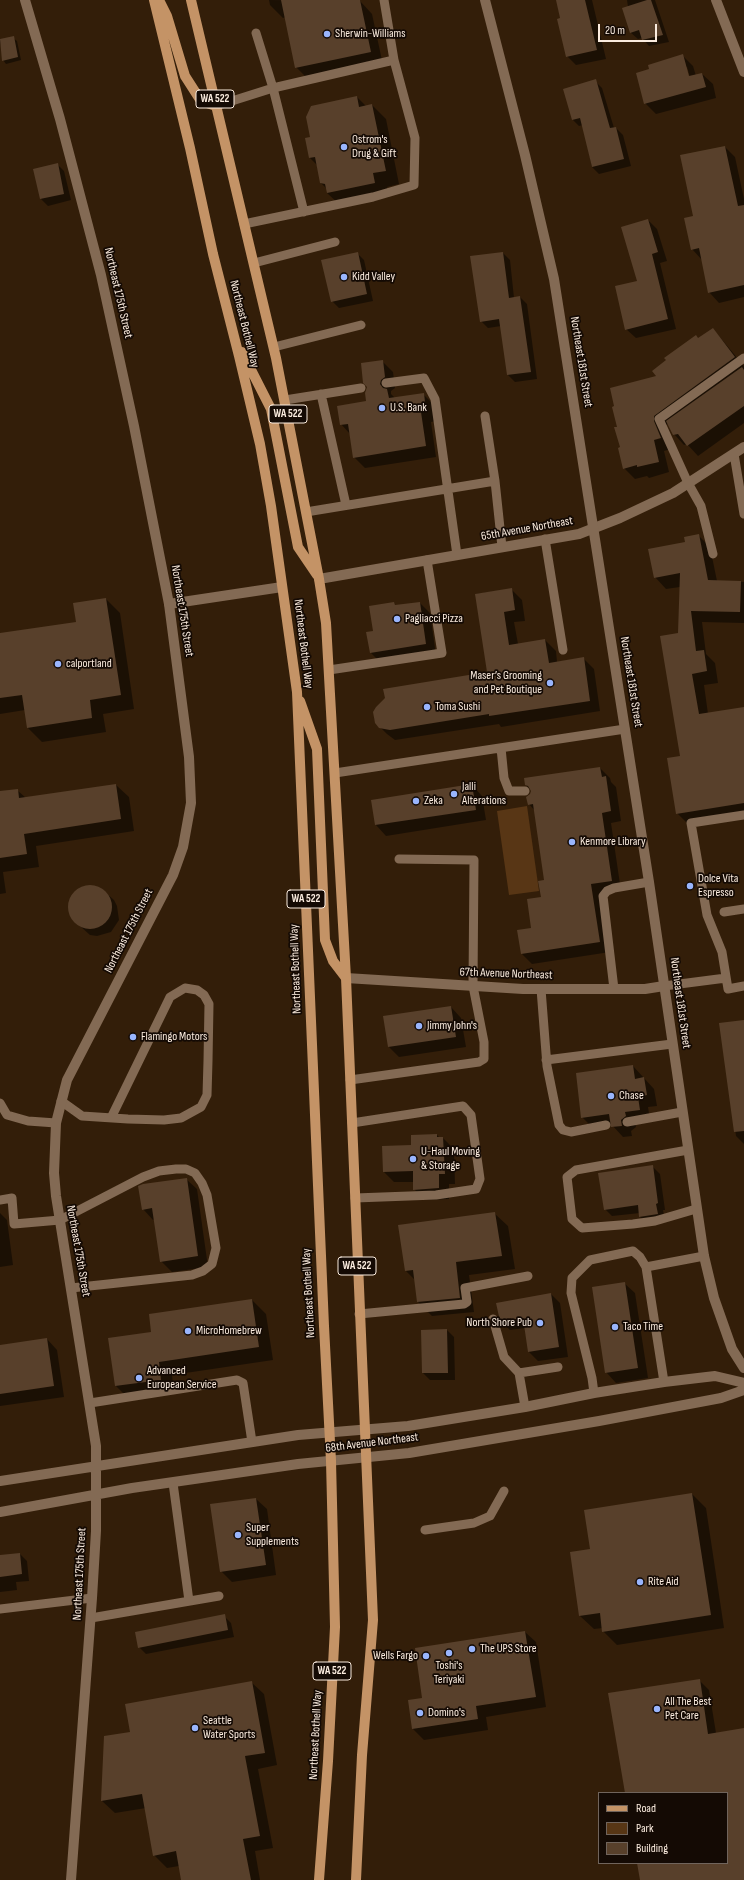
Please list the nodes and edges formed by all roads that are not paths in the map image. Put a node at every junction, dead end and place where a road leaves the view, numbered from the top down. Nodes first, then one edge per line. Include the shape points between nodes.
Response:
1 (25, 0) edge
2 (154, 0) edge
3 (159, 0) edge
4 (191, 0) edge
5 (384, 0) edge
6 (485, 0) edge
7 (716, 0) edge
8 (256, 33) dead end
9 (394, 60) junction
10 (744, 72) edge
11 (273, 88) junction
12 (216, 106) junction
13 (304, 212) junction
14 (244, 224) junction
15 (335, 242) dead end
16 (254, 262) junction
17 (361, 325) dead end
18 (234, 334) junction
19 (274, 347) junction
20 (744, 358) edge
21 (386, 383) dead end
22 (362, 388) dead end
23 (321, 394) junction
24 (285, 400) junction
25 (485, 416) dead end
26 (744, 447) edge
27 (734, 454) junction
28 (494, 482) junction
29 (688, 483) junction
30 (447, 490) junction
31 (346, 506) junction
32 (306, 512) junction
33 (744, 514) edge
34 (594, 527) junction
35 (545, 539) junction
36 (502, 547) junction
37 (713, 554) dead end
38 (457, 555) junction
39 (427, 560) junction
40 (319, 579) junction
41 (282, 587) junction
42 (169, 604) junction
43 (562, 650) dead end
44 (330, 670) junction
45 (297, 692) junction
46 (625, 729) junction
47 (501, 748) junction
48 (335, 773) junction
49 (526, 791) dead end
50 (744, 815) edge
51 (399, 859) dead end
52 (649, 882) junction
53 (744, 909) edge
54 (724, 912) dead end
55 (346, 978) junction
56 (726, 978) junction
57 (473, 986) junction
58 (664, 986) junction
59 (744, 986) edge
60 (542, 989) junction
61 (614, 989) junction
62 (672, 1044) junction
63 (546, 1060) junction
64 (350, 1080) junction
65 (61, 1100) junction
66 (0, 1103) edge
67 (682, 1112) junction
68 (111, 1118) junction
69 (627, 1122) dead end
70 (56, 1123) junction
71 (352, 1123) junction
72 (606, 1125) dead end
73 (688, 1150) junction
74 (355, 1198) junction
75 (0, 1200) edge
76 (696, 1209) junction
77 (60, 1220) junction
78 (704, 1256) junction
79 (646, 1267) junction
80 (528, 1276) dead end
81 (71, 1288) junction
82 (359, 1314) junction
83 (493, 1319) dead end
84 (558, 1368) dead end
85 (744, 1368) edge
86 (519, 1373) junction
87 (664, 1382) junction
88 (744, 1383) edge
89 (744, 1390) edge
90 (594, 1392) junction
91 (90, 1403) junction
92 (524, 1406) junction
93 (364, 1429) junction
94 (330, 1432) junction
95 (252, 1442) junction
96 (366, 1457) junction
97 (331, 1461) junction
98 (96, 1466) junction
99 (0, 1481) edge
100 (173, 1483) junction
101 (504, 1491) dead end
102 (96, 1495) junction
103 (0, 1512) edge
104 (425, 1530) dead end
105 (218, 1596) dead end
106 (92, 1598) junction
107 (190, 1601) junction
108 (0, 1610) edge
109 (91, 1618) junction
110 (71, 1880) edge
111 (319, 1880) edge
112 (356, 1880) edge

1 - 42 street, Northeast 175th Street via 60,118 101,276
2 - 18 main road, Northeast Bothell Way / WA 522
3 - 12 main road via 167,16 185,76 201,101
4 - 12 main road, Northeast Bothell Way / WA 522
5 - 9 lane
6 - 34 street, Northeast 181st Street via 554,280
7 - 10 street
8 - 11 lane
9 - 11 lane
9 - 13 lane via 415,138 414,185
11 - 12 lane
11 - 13 lane
12 - 14 main road, Northeast Bothell Way / WA 522
13 - 14 lane
14 - 16 main road, Northeast Bothell Way / WA 522
15 - 16 lane
16 - 19 main road, Northeast Bothell Way / WA 522
17 - 19 lane
18 - 40 main road via 271,409 298,547
18 - 41 main road, Northeast Bothell Way / WA 522 via 260,444
19 - 24 main road, Northeast Bothell Way / WA 522
20 - 29 lane via 659,419
21 - 30 lane via 424,378 435,399
22 - 23 lane
23 - 24 lane
23 - 31 lane
24 - 32 main road, Northeast Bothell Way / WA 522
25 - 28 lane
26 - 27 street, 65th Avenue Northeast
27 - 29 street, 65th Avenue Northeast
27 - 33 lane
28 - 30 lane
28 - 36 lane
29 - 34 street, 65th Avenue Northeast via 673,493 620,518
29 - 37 lane via 702,506
30 - 31 lane
30 - 38 lane
31 - 32 lane
32 - 40 main road, Northeast Bothell Way / WA 522
34 - 35 street, 65th Avenue Northeast via 579,534
34 - 46 street, Northeast 181st Street
35 - 36 street, 65th Avenue Northeast
35 - 43 lane
36 - 38 street, 65th Avenue Northeast
38 - 39 street, 65th Avenue Northeast
39 - 40 street, 65th Avenue Northeast
39 - 44 lane via 442,653
40 - 44 main road, Northeast Bothell Way / WA 522
41 - 42 street
41 - 45 main road, Northeast Bothell Way / WA 522
42 - 65 street, Northeast 175th Street via 189,758 192,803 183,847 173,875 67,1080
44 - 48 main road, Northeast Bothell Way / WA 522
45 - 55 main road via 317,749 325,940 333,961
45 - 94 main road, Northeast Bothell Way / WA 522
46 - 47 lane
46 - 52 street, Northeast 181st Street
47 - 48 lane
47 - 49 lane via 504,778 509,790
48 - 55 main road, Northeast Bothell Way / WA 522
50 - 56 lane via 691,823 707,915 722,952
51 - 57 lane via 474,860
52 - 58 street, Northeast 181st Street
52 - 61 lane via 614,888 603,896
53 - 54 lane
55 - 57 street, 67th Avenue Northeast
55 - 64 main road, Northeast Bothell Way / WA 522
56 - 58 lane
56 - 59 lane via 728,989
57 - 60 street, 67th Avenue Northeast
57 - 64 lane via 484,1042 484,1059 479,1062
58 - 61 street, 67th Avenue Northeast
58 - 62 street, Northeast 181st Street
60 - 61 street, 67th Avenue Northeast
60 - 63 lane
62 - 63 lane
62 - 67 street, Northeast 181st Street
63 - 72 lane via 559,1125 563,1130 571,1132
64 - 71 main road, Northeast Bothell Way / WA 522
65 - 68 lane via 82,1116
65 - 70 street, Northeast 175th Street
66 - 70 lane via 7,1115 28,1121
67 - 69 lane
67 - 73 street, Northeast 181st Street
68 - 68 lane via 182,1118 201,1107 207,1095 209,1004 204,995 197,990 185,988 170,997
70 - 77 street, Northeast 175th Street via 54,1173
71 - 74 main road, Northeast Bothell Way / WA 522
71 - 74 lane via 463,1106 471,1115 480,1179 476,1189 436,1195
73 - 76 street, Northeast 181st Street
73 - 76 lane via 576,1170 567,1177 572,1219 582,1228 633,1224 655,1221
74 - 82 main road, Northeast Bothell Way / WA 522
75 - 77 lane via 12,1198 14,1224
76 - 78 street, Northeast 181st Street
77 - 81 street, Northeast 175th Street
77 - 81 lane via 143,1177 159,1171 186,1169 194,1173 207,1195 216,1248 212,1264 192,1275
78 - 79 lane
78 - 85 street, Northeast 181st Street via 714,1298 732,1349
79 - 87 lane
79 - 90 lane via 633,1252 590,1260 572,1278 571,1293
80 - 82 lane via 465,1288 467,1302 464,1304
81 - 91 street, Northeast 175th Street
82 - 93 main road, Northeast Bothell Way / WA 522
83 - 86 lane via 504,1357
84 - 86 lane
86 - 92 lane
87 - 88 street, 68th Avenue Northeast via 715,1376
87 - 90 street, 68th Avenue Northeast
89 - 96 street, 68th Avenue Northeast via 721,1398 599,1421 409,1453
90 - 92 street, 68th Avenue Northeast
91 - 95 lane via 237,1380 243,1383
91 - 98 street, Northeast 175th Street
92 - 93 street, 68th Avenue Northeast via 408,1426
93 - 94 street, 68th Avenue Northeast
93 - 96 main road, Northeast Bothell Way / WA 522
94 - 95 street, 68th Avenue Northeast
94 - 97 main road, Northeast Bothell Way / WA 522
95 - 98 street, 68th Avenue Northeast
96 - 97 street, 68th Avenue Northeast
96 - 112 main road, Northeast Bothell Way / WA 522 via 373,1620 362,1755
97 - 100 street, 68th Avenue Northeast
97 - 111 main road, Northeast Bothell Way / WA 522 via 335,1627
98 - 99 street, 68th Avenue Northeast
98 - 102 street, Northeast 175th Street
100 - 102 street, 68th Avenue Northeast
100 - 107 lane
101 - 104 lane via 490,1516 474,1523
102 - 103 street, 68th Avenue Northeast
102 - 106 street, Northeast 175th Street
105 - 107 lane
106 - 108 lane
106 - 109 street, Northeast 175th Street
107 - 109 lane
109 - 110 street, Northeast 175th Street

